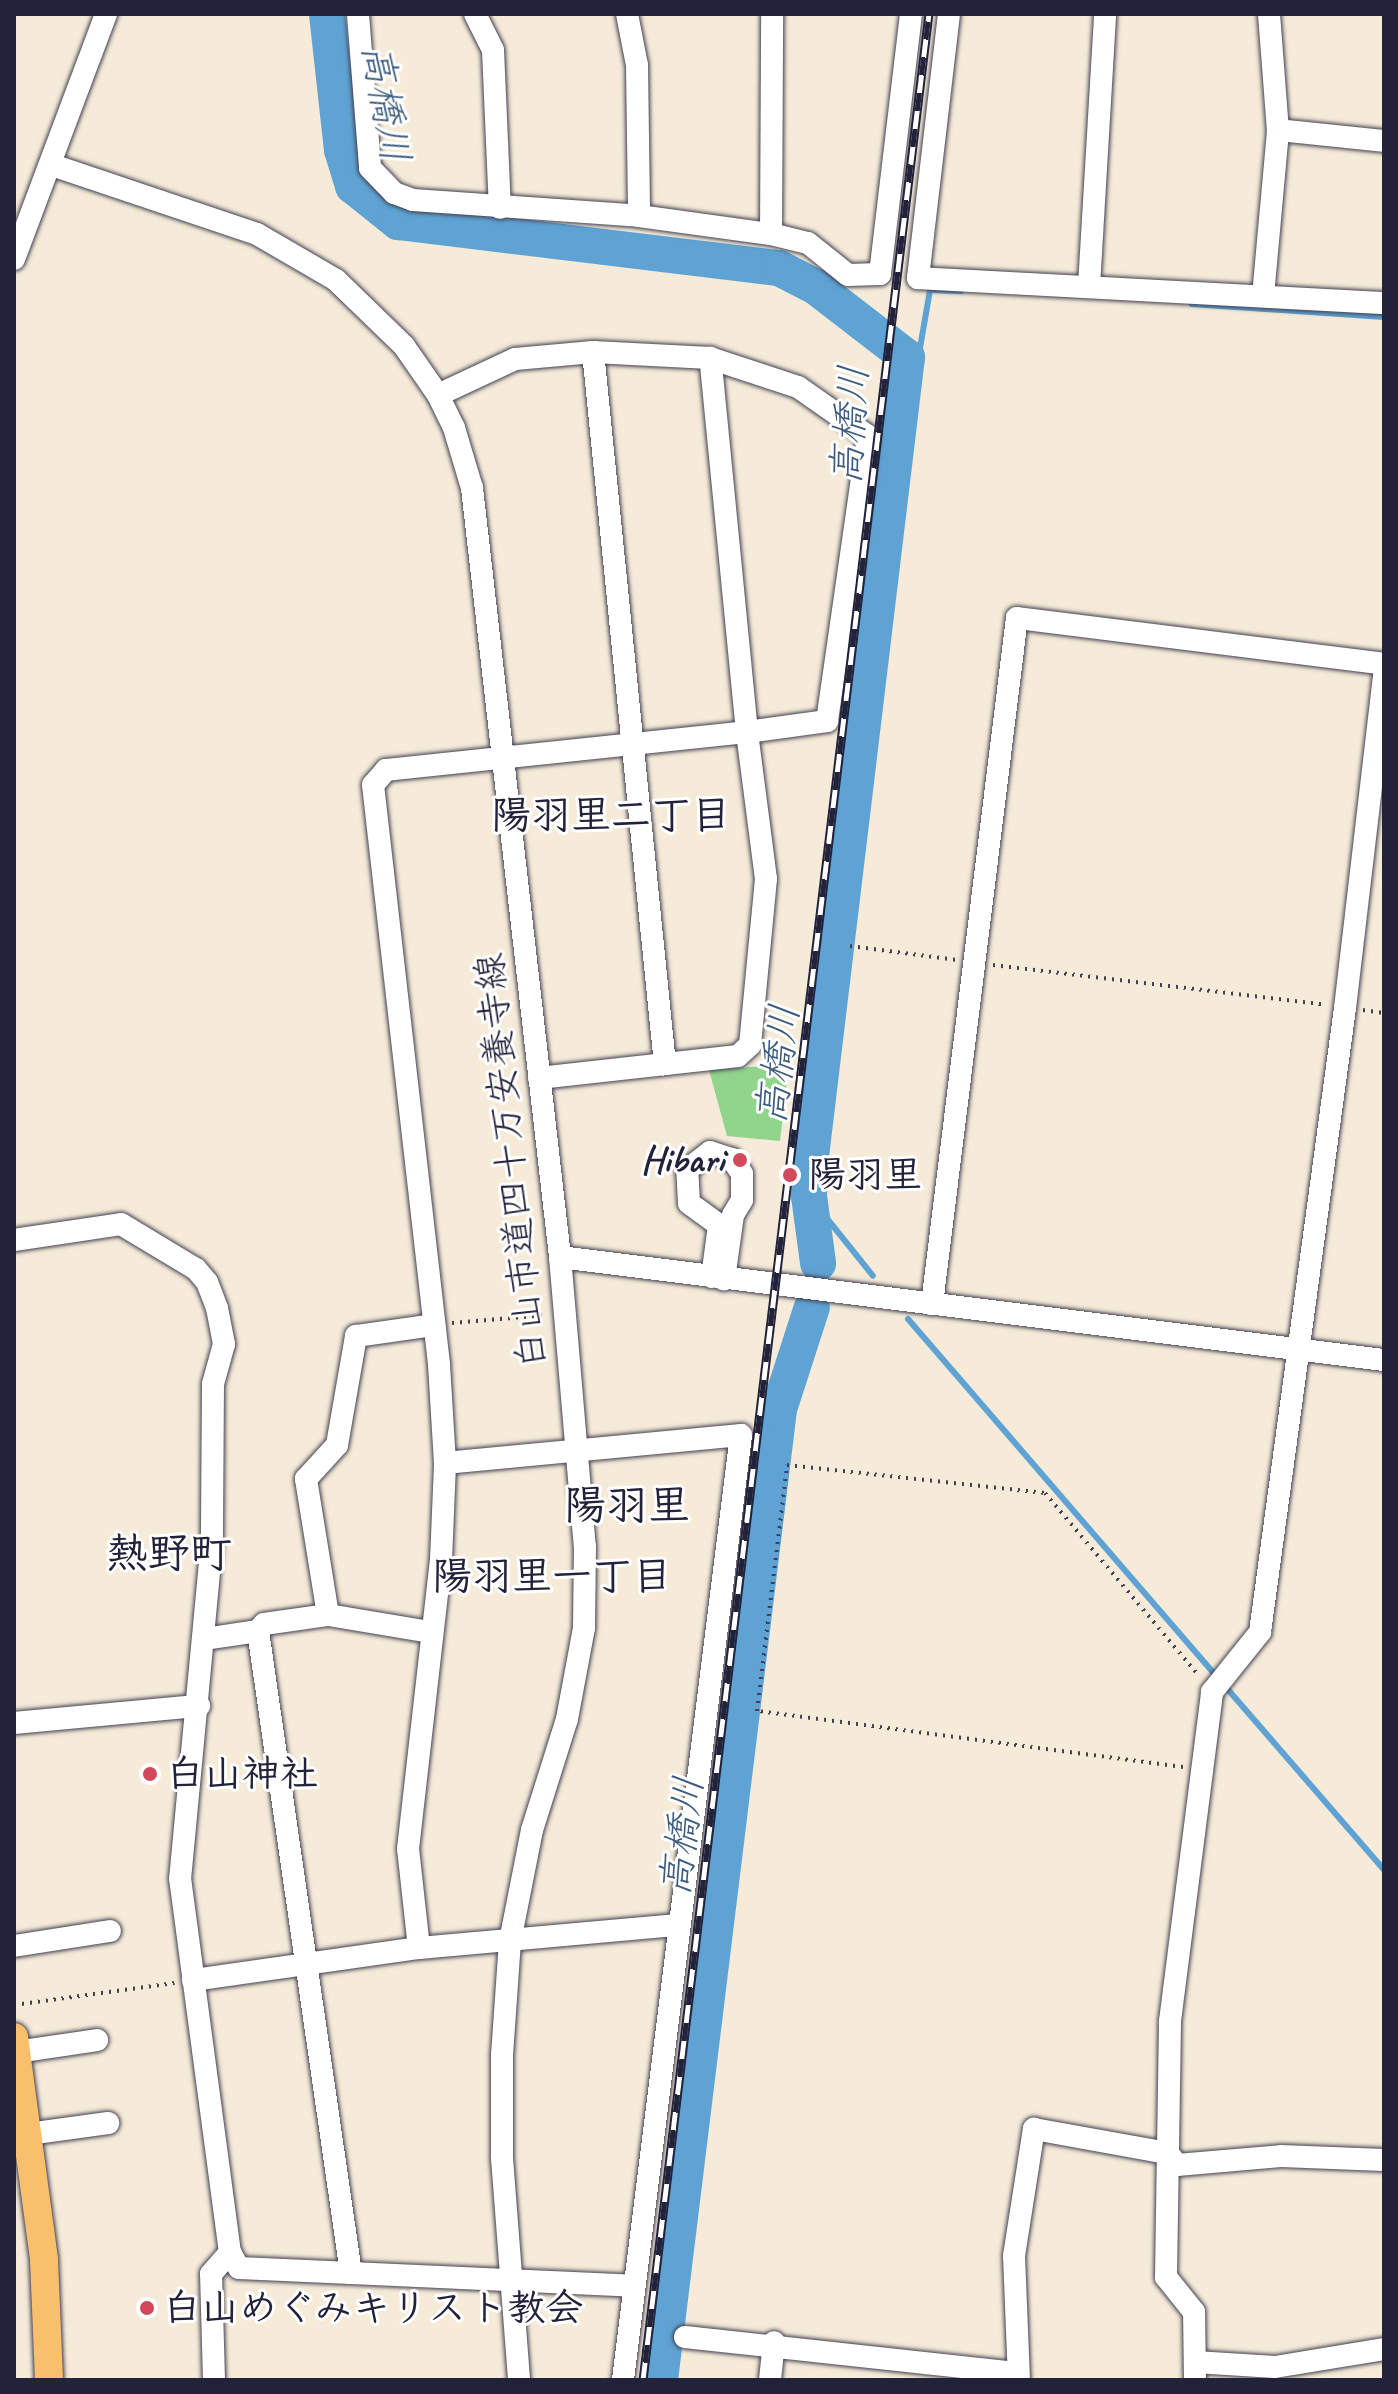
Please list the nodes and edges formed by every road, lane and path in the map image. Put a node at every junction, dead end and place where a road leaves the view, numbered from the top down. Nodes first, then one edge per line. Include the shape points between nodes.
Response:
1 (106, 14) edge
2 (358, 14) edge
3 (475, 14) edge
4 (627, 14) edge
5 (772, 14) edge
6 (911, 14) edge
7 (949, 14) edge
8 (1105, 14) edge
9 (1269, 14) edge
10 (1278, 130) junction
11 (1384, 141) edge
12 (52, 165) junction
13 (500, 208) junction
14 (639, 216) junction
15 (771, 234) junction
16 (14, 259) edge
17 (1089, 286) junction
18 (1263, 296) junction
19 (1384, 303) edge
20 (593, 352) junction
21 (710, 358) junction
22 (438, 395) junction
23 (1384, 664) edge
24 (1384, 674) edge
25 (747, 732) junction
26 (631, 742) junction
27 (502, 756) junction
28 (850, 946) dead end
29 (975, 963) junction
30 (1345, 1008) junction
31 (1384, 1013) edge
32 (665, 1064) junction
33 (539, 1078) junction
34 (14, 1240) edge
35 (560, 1257) junction
36 (718, 1278) junction
37 (932, 1304) junction
38 (566, 1313) junction
39 (434, 1325) junction
40 (1300, 1350) junction
41 (1384, 1360) edge
42 (578, 1452) junction
43 (445, 1463) junction
44 (328, 1615) junction
45 (258, 1631) junction
46 (430, 1632) junction
47 (204, 1639) junction
48 (1218, 1685) junction
49 (199, 1706) junction
50 (14, 1723) edge
51 (1201, 1769) junction
52 (678, 1925) junction
53 (110, 1931) dead end
54 (510, 1941) junction
55 (14, 1946) edge
56 (419, 1948) junction
57 (307, 1963) junction
58 (193, 1980) junction
59 (14, 2005) edge
60 (97, 2040) dead end
61 (15, 2045) edge
62 (108, 2123) dead end
63 (28, 2134) junction
64 (1168, 2153) junction
65 (1384, 2160) edge
66 (230, 2252) junction
67 (351, 2273) junction
68 (512, 2281) junction
69 (634, 2286) junction
70 (685, 2337) dead end
71 (774, 2342) junction
72 (1384, 2349) edge
73 (1195, 2371) edge
74 (1018, 2376) edge
75 (49, 2380) edge
76 (214, 2380) edge
77 (519, 2380) edge
78 (623, 2380) edge
79 (770, 2380) edge

1 - 12 street
2 - 13 street via 370,168 394,193 413,200
3 - 13 street via 493,50
4 - 14 street via 637,65
5 - 15 street
6 - 15 street via 880,274 848,275 808,243
7 - 17 street via 918,278
8 - 17 street
9 - 10 street
10 - 11 street
10 - 18 street
12 - 16 street
12 - 22 street, 白山市道四十万安養寺線 via 257,234 300,256 383,323
13 - 14 street
14 - 15 street
17 - 18 street
18 - 19 street
20 - 21 street
20 - 22 street via 515,359
20 - 26 street
21 - 25 street
21 - 25 street via 798,387 868,436 827,721
22 - 27 street, 白山市道四十万安養寺線 via 454,428 478,518
23 - 29 street via 1017,618
24 - 30 street
25 - 26 street
25 - 32 street via 766,879 750,1045 738,1056
26 - 27 street
26 - 32 street
27 - 33 street, 白山市道四十万安養寺線
27 - 39 street via 386,770 373,785
28 - 29 path
29 - 30 path
29 - 37 street
30 - 31 path
30 - 40 street
32 - 33 street
33 - 35 street, 白山市道四十万安養寺線
34 - 47 street via 121,1224 196,1269 207,1282 224,1344 213,1384 212,1541
35 - 36 street
35 - 38 street, 白山市道四十万安養寺線
36 - 36 street via 719,1225 689,1203 687,1170 710,1152 732,1159 742,1174 742,1200 733,1215
36 - 37 street
37 - 40 street
38 - 39 path
38 - 42 street, 白山市道四十万安養寺線
39 - 43 street
39 - 44 street via 356,1336 337,1445 306,1479
40 - 41 street
40 - 48 street via 1260,1632
42 - 43 street
42 - 52 street via 741,1435
42 - 54 street, 白山市道四十万安養寺線 via 584,1628 567,1719 532,1830
43 - 46 street via 441,1560
44 - 45 street via 264,1624
44 - 46 street
45 - 47 street
45 - 57 street
46 - 56 street via 408,1849
47 - 49 street
48 - 51 street
48 - 51 path via 1045,1493 787,1465 757,1711
49 - 50 street
49 - 58 street via 180,1878
51 - 64 street via 1170,2021
52 - 54 street
52 - 69 street
53 - 55 street
54 - 56 street
54 - 68 street, 白山市道四十万安養寺線 via 502,2084
56 - 57 street
57 - 58 street
57 - 67 street
58 - 59 path
58 - 66 street
60 - 61 street
61 - 63 main road
62 - 63 street
63 - 75 main road via 44,2260
64 - 65 street via 1177,2165 1281,2156
64 - 73 street via 1166,2277 1194,2312
64 - 74 street via 1034,2129 1014,2256
66 - 67 street via 239,2268
66 - 76 street via 211,2274
67 - 68 street
68 - 69 street
68 - 77 street, 白山市道四十万安養寺線
69 - 78 street
70 - 71 street
71 - 74 street
71 - 79 street
72 - 73 street via 1275,2367

